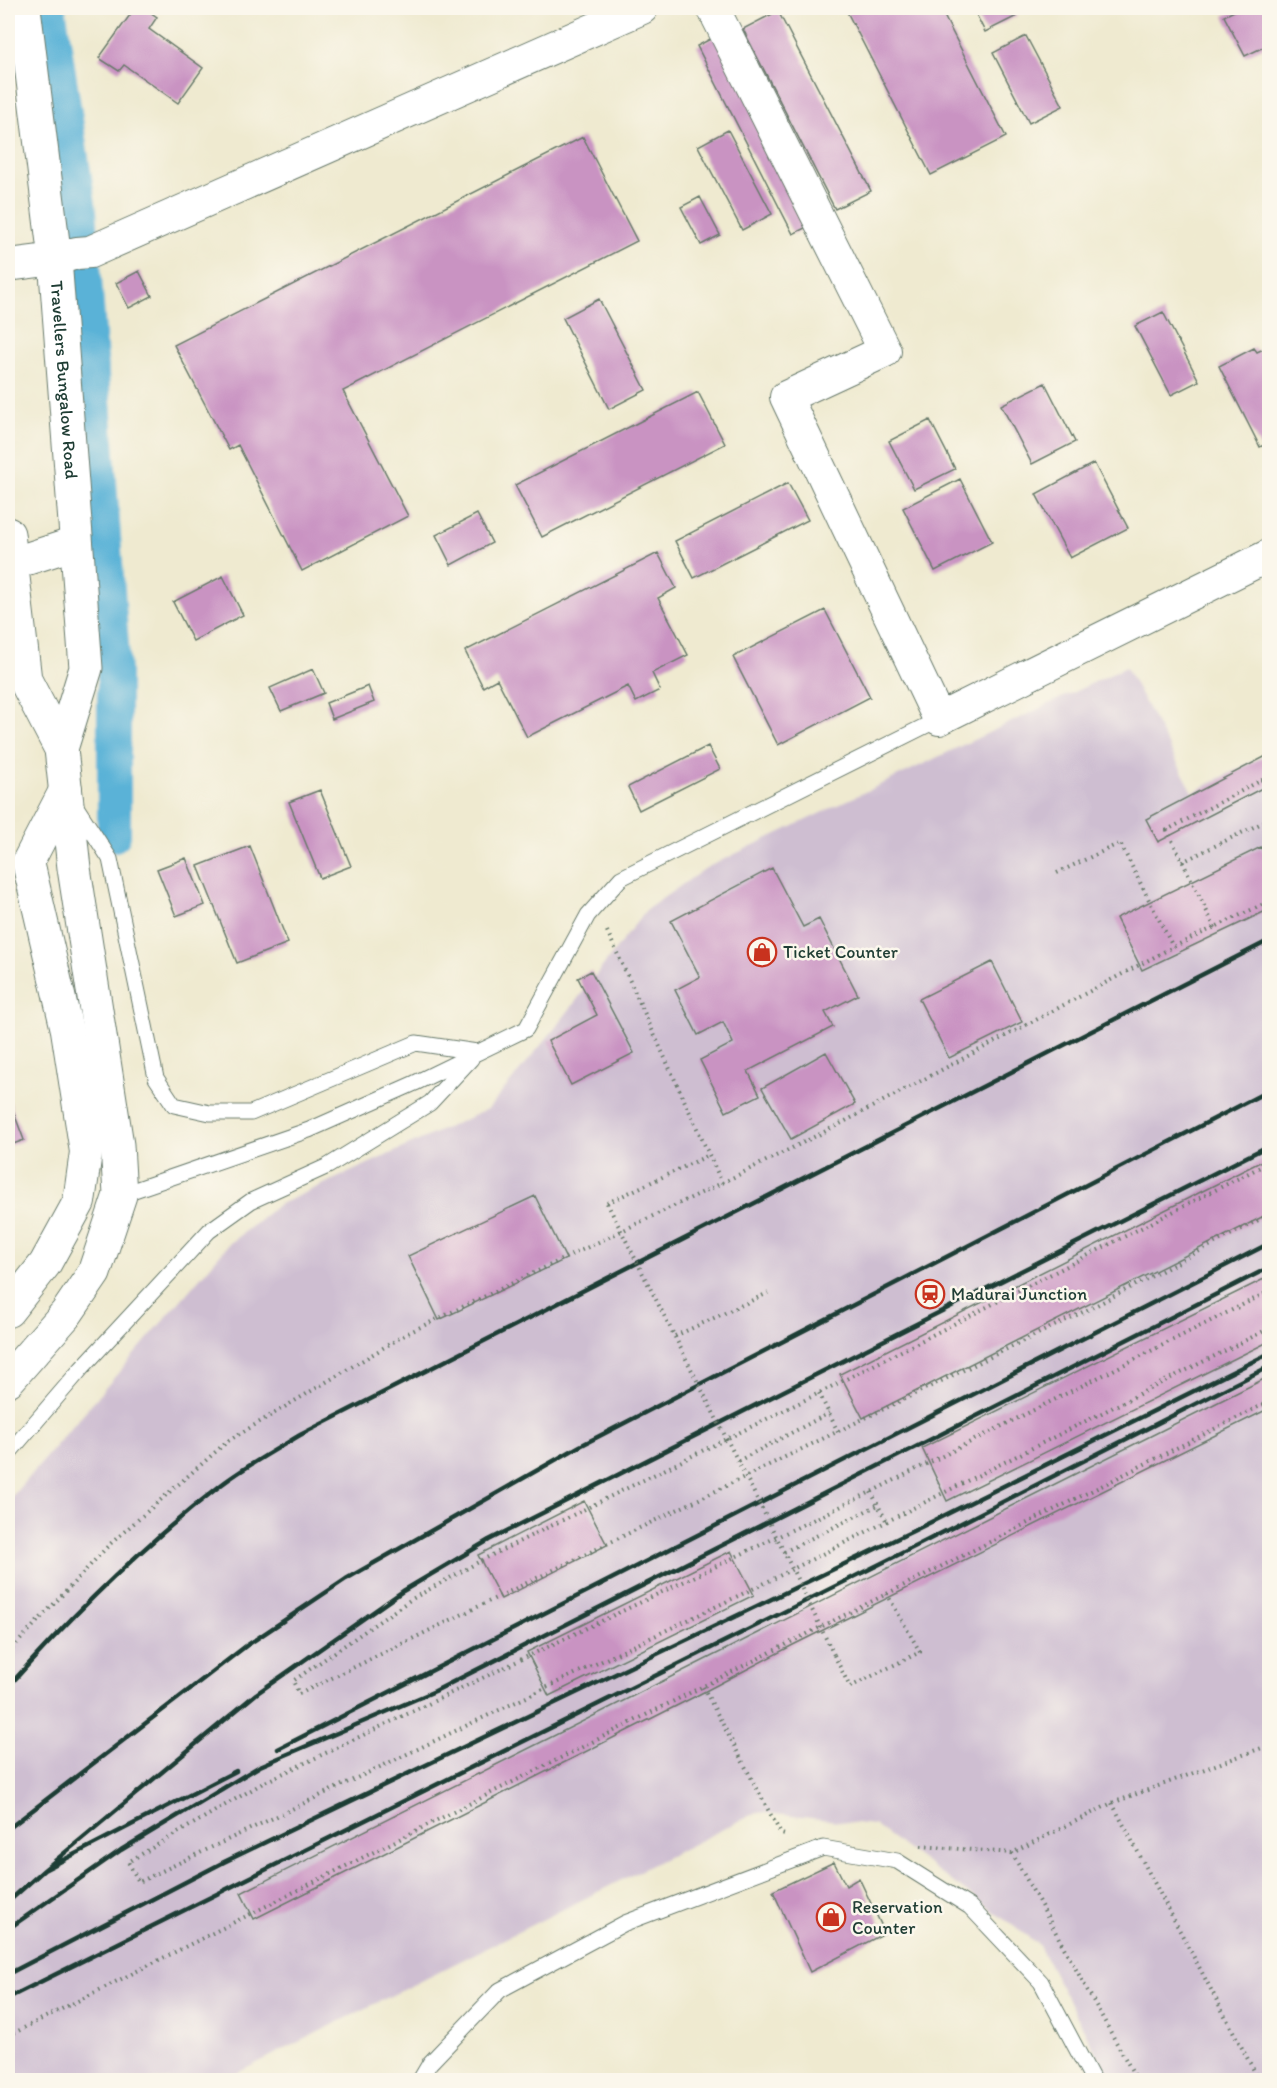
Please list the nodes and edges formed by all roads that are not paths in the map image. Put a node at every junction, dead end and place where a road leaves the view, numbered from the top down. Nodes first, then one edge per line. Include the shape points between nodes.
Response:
1 (24, 8) edge
2 (642, 8) edge
3 (713, 8) edge
4 (74, 255) junction
5 (8, 265) edge
6 (76, 543) junction
7 (9, 555) edge
8 (1269, 555) edge
9 (939, 719) junction
10 (62, 749) junction
11 (66, 789) junction
12 (477, 1052) junction
13 (120, 1195) junction
14 (8, 1311) edge
15 (8, 1380) edge
16 (8, 1454) edge
17 (420, 2080) edge
18 (1093, 2080) edge

1 - 4 main road, Travellers Bungalow Road
2 - 4 street
3 - 9 street via 885,351 786,398
4 - 5 street
4 - 6 main road, Travellers Bungalow Road
6 - 7 street
6 - 10 main road, Travellers Bungalow Road via 86,668
7 - 10 main road, Travellers Bungalow Road via 25,680
8 - 9 street
9 - 12 lane via 621,878 588,915 525,1029
10 - 11 main road, Travellers Bungalow Road
11 - 12 lane via 110,859 156,1078 174,1105 210,1113 251,1113 416,1043
11 - 13 main road, Travellers Bungalow Road via 74,868 117,1145
11 - 14 street via 28,862 67,1030 86,1152 79,1202 45,1264
12 - 13 lane via 309,1131
12 - 16 lane via 430,1103 328,1166 251,1201 209,1231
13 - 15 main road via 94,1273 66,1314
17 - 18 lane via 430,2063 500,1990 625,1923 823,1848 897,1861 970,1907 1041,1982

